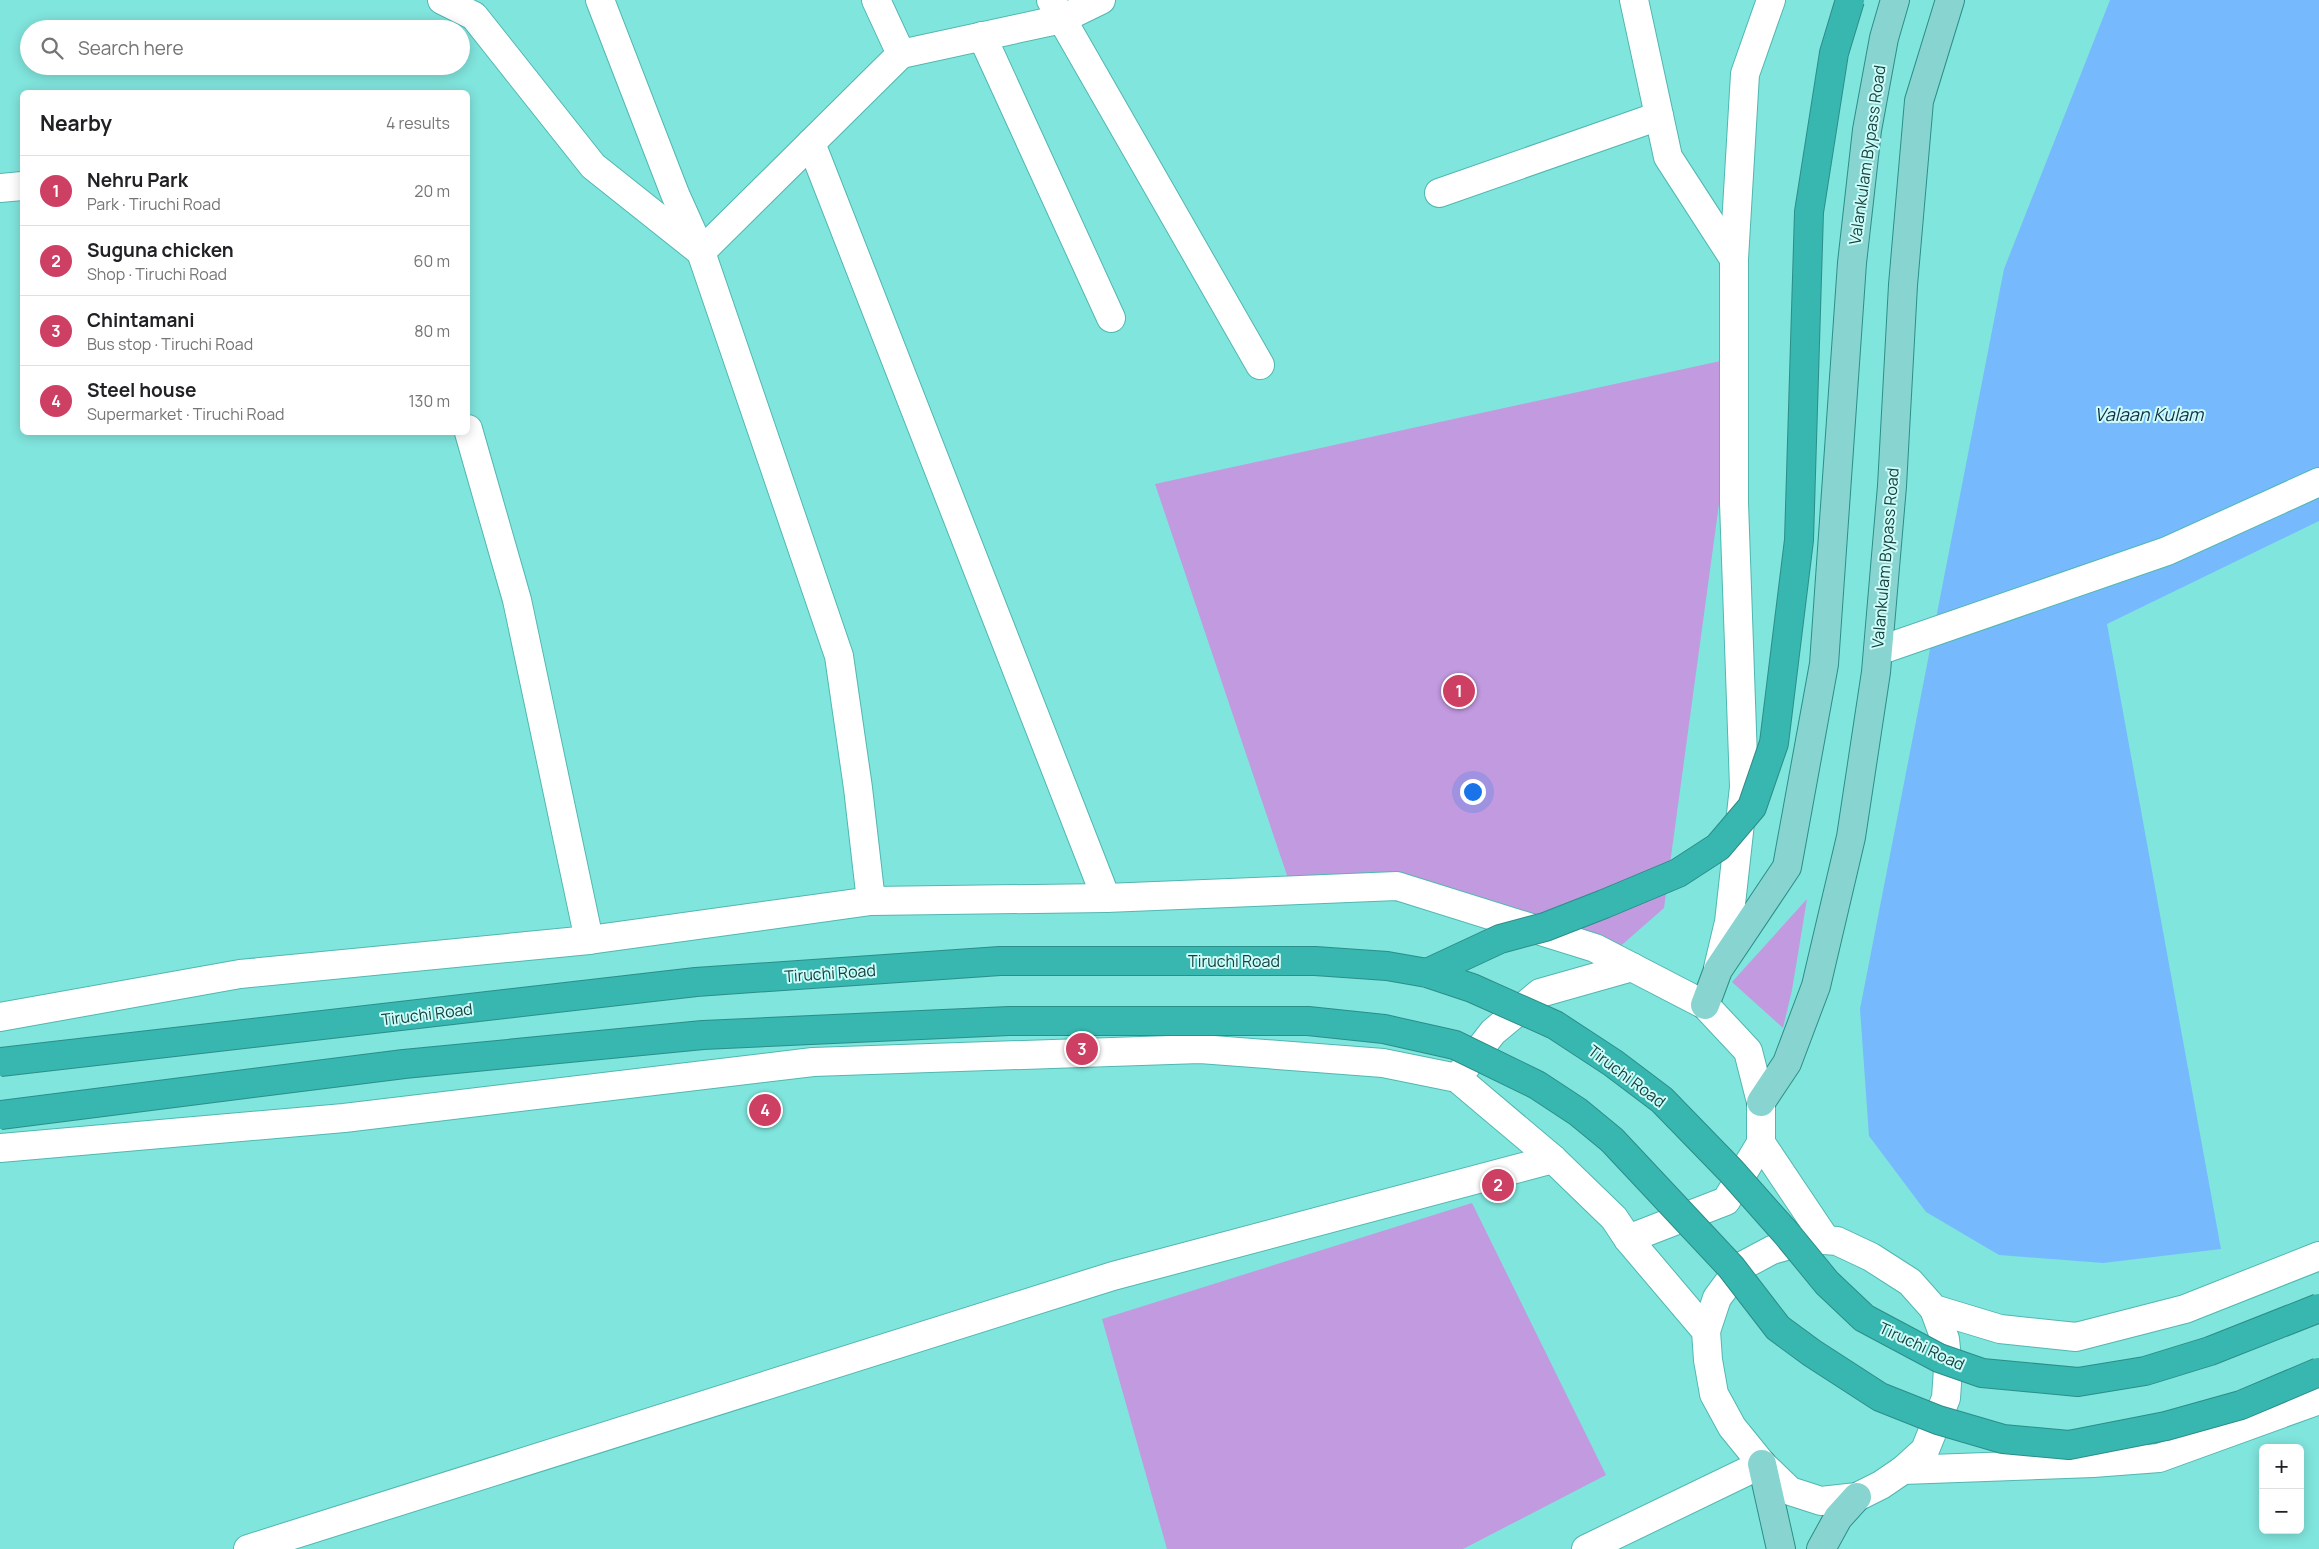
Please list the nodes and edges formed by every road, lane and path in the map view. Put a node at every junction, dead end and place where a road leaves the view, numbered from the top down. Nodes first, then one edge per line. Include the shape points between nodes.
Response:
1 (442, 0) edge
2 (600, 0) edge
3 (876, 0) edge
4 (1102, 0) edge
5 (1634, 0) edge
6 (1771, 0) edge
7 (1850, 0) edge
8 (1895, 0) edge
9 (1950, 0) edge
10 (1057, 10) edge
11 (982, 36) junction
12 (902, 54) junction
13 (1659, 116) junction
14 (811, 143) junction
15 (20, 186) edge
16 (0, 188) edge
17 (1439, 193) dead end
18 (701, 252) junction
19 (1734, 259) junction
20 (1110, 318) dead end
21 (1260, 365) dead end
22 (470, 435) edge
23 (2319, 482) edge
24 (1878, 651) junction
25 (1106, 898) junction
26 (871, 901) junction
27 (589, 940) junction
28 (1632, 967) junction
29 (1718, 970) junction
30 (1427, 973) junction
31 (1705, 1005) junction
32 (0, 1017) edge
33 (0, 1062) edge
34 (1457, 1078) junction
35 (1761, 1102) junction
36 (0, 1115) edge
37 (1761, 1143) junction
38 (0, 1148) edge
39 (1554, 1159) junction
40 (1628, 1239) junction
41 (1826, 1240) junction
42 (2319, 1256) edge
43 (2319, 1308) edge
44 (1934, 1309) junction
45 (1706, 1331) junction
46 (2319, 1372) edge
47 (2319, 1400) edge
48 (1762, 1464) junction
49 (1903, 1470) junction
50 (1857, 1498) junction
51 (248, 1549) edge
52 (1586, 1549) edge
53 (1781, 1549) edge
54 (1821, 1549) edge

1 - 18 street via 474,16 593,166
2 - 18 street via 675,194
3 - 12 street
4 - 10 street
5 - 13 street
6 - 19 street via 1745,74
7 - 30 highway, bridge via 1834,53 1808,212 1799,540 1774,743 1752,807 1718,846 1678,873 1596,908 1500,940
8 - 29 main road, Valankulam Bypass Road via 1884,38 1867,130 1852,263 1824,664 1787,867
9 - 24 main road, Valankulam Bypass Road via 1919,101
10 - 11 street
10 - 21 street
11 - 12 street
11 - 20 street
12 - 14 street
13 - 17 street
13 - 19 street via 1668,157
14 - 18 street
14 - 25 street
15 - 16 street
18 - 26 street via 839,656
19 - 29 street via 1734,503 1744,787 1729,922
22 - 27 street via 517,600
23 - 24 street via 2167,551
24 - 35 main road, Valankulam Bypass Road via 1851,836 1816,986 1787,1062
25 - 26 street
25 - 28 street via 1397,886 1594,948
26 - 27 street
27 - 32 street via 240,974
28 - 31 street
28 - 34 street via 1540,992 1493,1032
29 - 31 main road, Valankulam Bypass Road
30 - 33 highway, Tiruchi Road, bridge via 1387,966 1315,961 1000,961 696,982
30 - 43 highway, Tiruchi Road, bridge via 1472,988 1555,1025 1613,1062 1662,1100 1786,1232 1827,1283 1864,1318 1939,1358 1982,1373 2078,1382 2145,1370 2210,1351
31 - 35 street via 1748,1051
34 - 38 street via 1383,1062 1200,1049 813,1062 344,1118
34 - 39 street
35 - 37 street
36 - 46 highway, bridge via 404,1064 703,1035 1009,1021 1308,1022 1384,1029 1454,1045 1537,1085 1578,1112 1612,1140 1730,1267 1778,1328 1880,1397 1938,1420 2003,1439 2069,1445 2166,1426 2240,1406
37 - 40 street via 1726,1201
37 - 41 street
39 - 40 street via 1614,1218
39 - 51 street via 1113,1276
40 - 45 street
41 - 44 street via 1837,1241 1871,1257 1910,1282
41 - 45 street via 1810,1239 1772,1250 1740,1267 1717,1298
42 - 44 street via 2185,1309 2076,1337 2000,1329
44 - 49 street via 1946,1339 1946,1398 1926,1450
45 - 48 street via 1714,1394 1732,1427
47 - 49 street via 2159,1458
48 - 50 street via 1790,1491 1821,1501
48 - 52 street
48 - 53 main road
49 - 50 street
50 - 54 main road via 1838,1518

